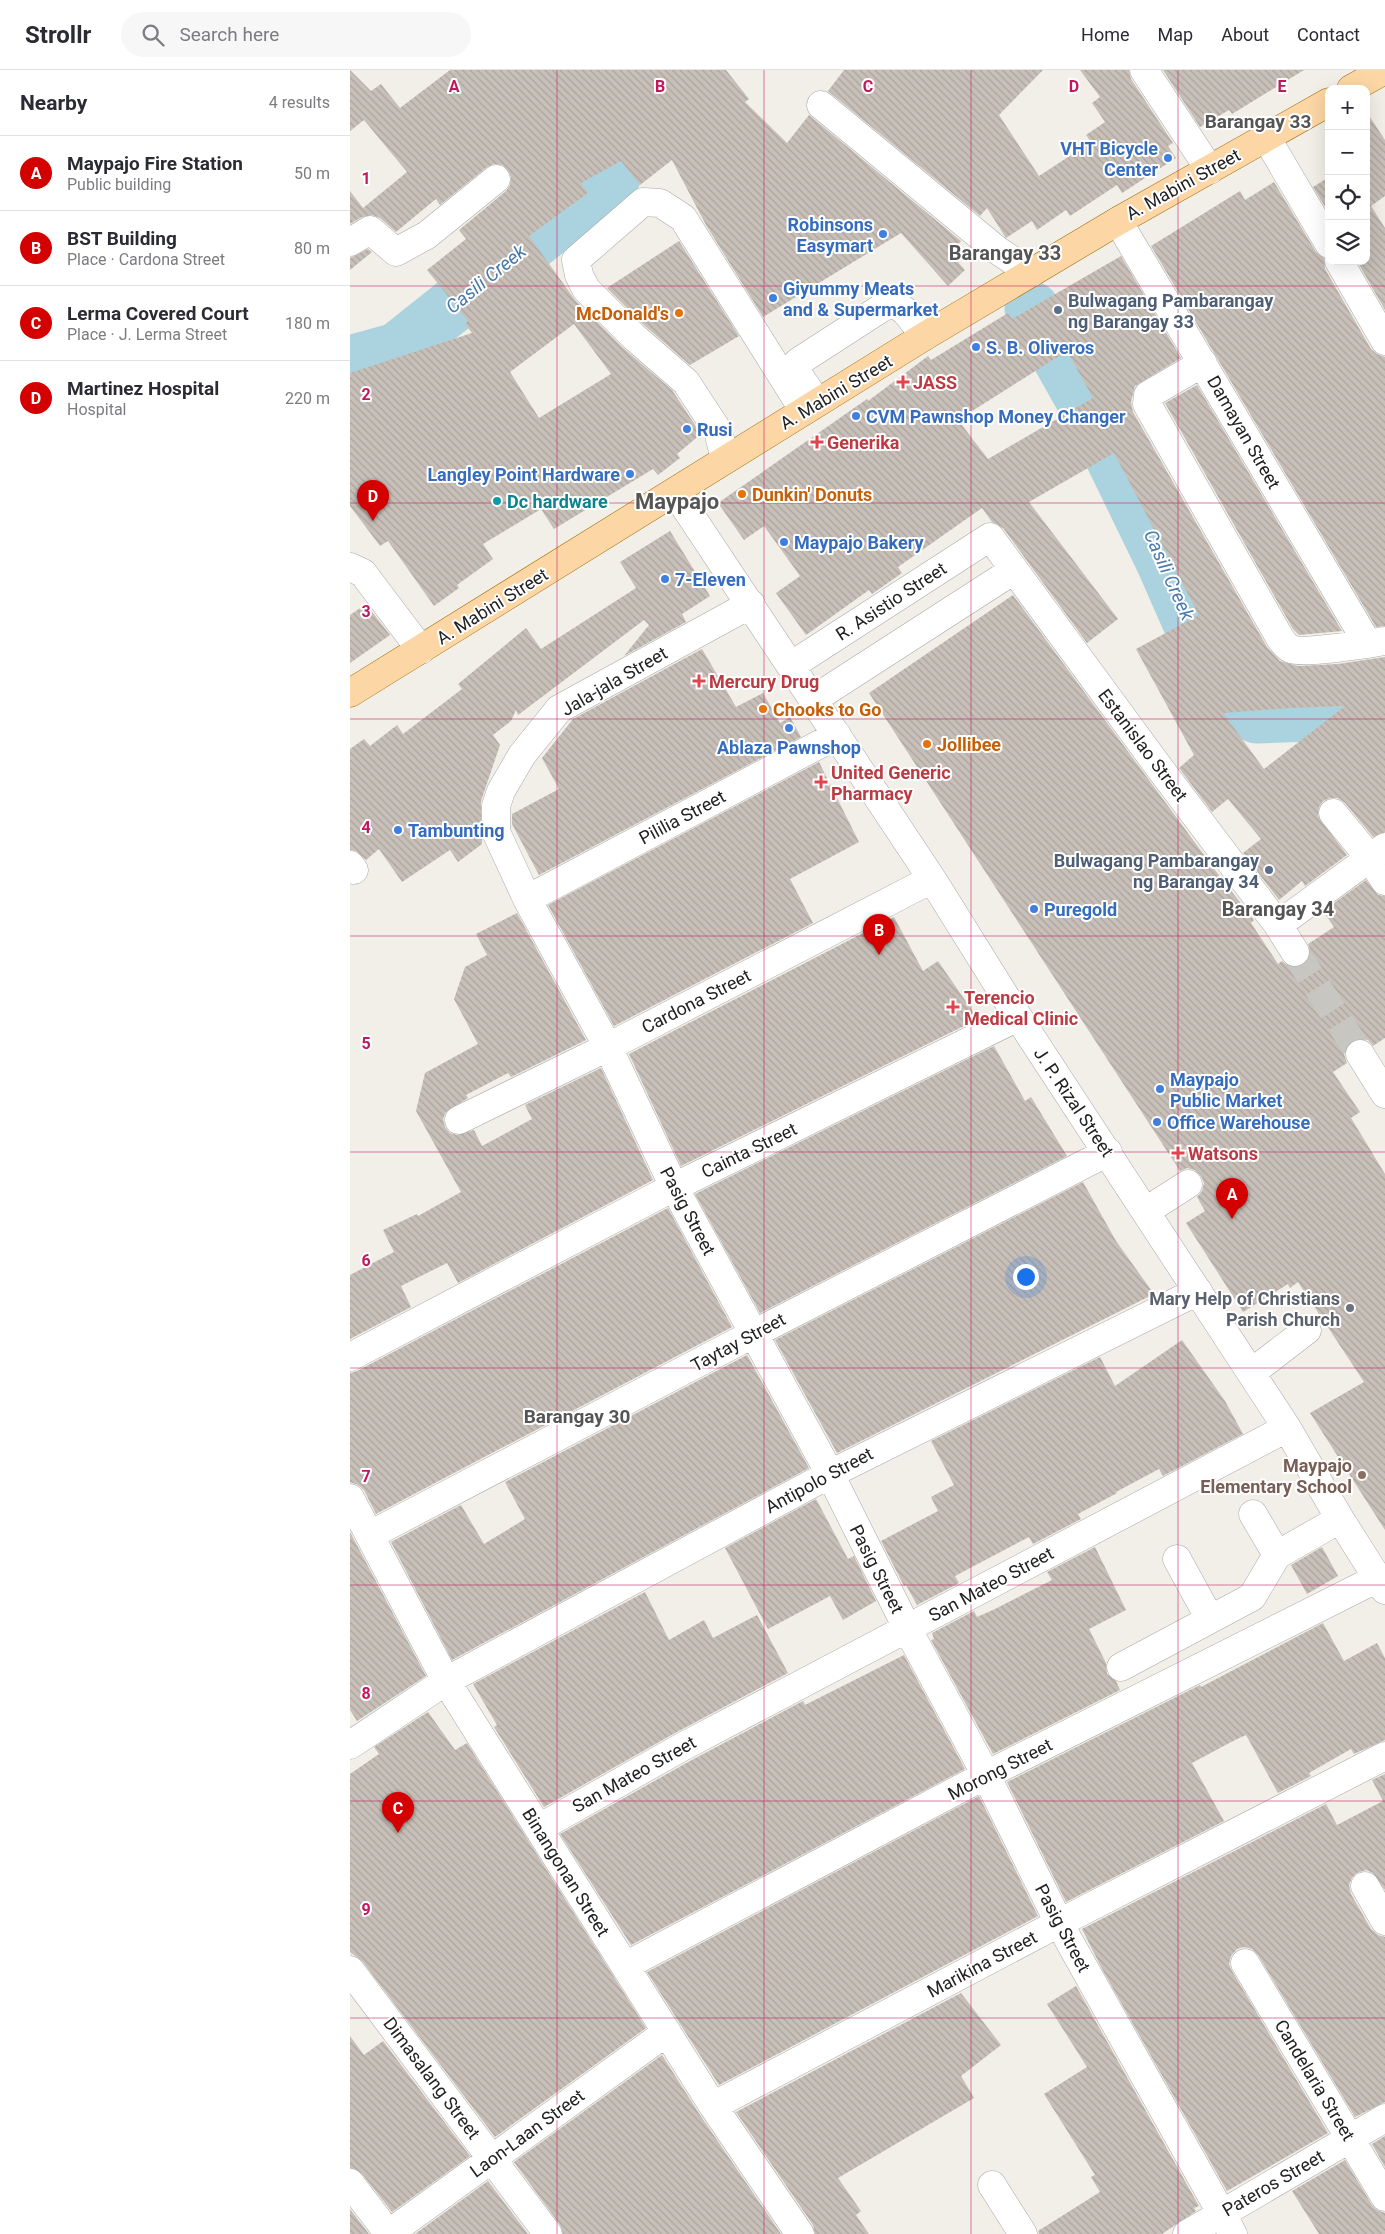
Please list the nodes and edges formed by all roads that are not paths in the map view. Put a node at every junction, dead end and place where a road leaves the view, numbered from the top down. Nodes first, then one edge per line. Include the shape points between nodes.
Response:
1 (1144, 70) edge
2 (1385, 70) edge
3 (1358, 85) edge
4 (1325, 104) edge
5 (821, 105) dead end
6 (1266, 137) junction
7 (1210, 170) junction
8 (496, 179) dead end
9 (1118, 221) junction
10 (1325, 237) edge
11 (350, 242) edge
12 (1341, 265) edge
13 (1028, 275) junction
14 (925, 336) junction
15 (1385, 341) edge
16 (1203, 363) junction
17 (811, 408) junction
18 (723, 461) junction
19 (675, 492) junction
20 (990, 537) joint
21 (350, 568) edge
22 (1014, 570) junction
23 (751, 604) junction
24 (1377, 642) edge
25 (421, 650) junction
26 (792, 665) junction
27 (350, 694) edge
28 (814, 699) junction
29 (837, 735) junction
30 (1333, 813) dead end
31 (1378, 852) edge
32 (932, 879) junction
33 (1385, 881) edge
34 (527, 899) junction
35 (1278, 925) junction
36 (1295, 952) tunnel mouth
37 (1018, 1016) junction
38 (608, 1047) junction
39 (1360, 1054) tunnel mouth
40 (1385, 1094) edge
41 (459, 1120) dead end
42 (1108, 1152) junction
43 (1188, 1184) dead end
44 (674, 1187) junction
45 (1146, 1211) junction
46 (1198, 1291) junction
47 (1307, 1330) dead end
48 (753, 1334) junction
49 (350, 1357) edge
50 (1251, 1373) junction
51 (1287, 1428) junction
52 (830, 1474) junction
53 (350, 1498) edge
54 (1253, 1514) dead end
55 (1340, 1519) junction
56 (370, 1536) junction
57 (1277, 1555) junction
58 (1177, 1559) dead end
59 (1382, 1584) edge
60 (1210, 1619) junction
61 (907, 1628) junction
62 (1121, 1667) dead end
63 (446, 1681) junction
64 (350, 1745) edge
65 (1385, 1756) edge
66 (986, 1775) junction
67 (538, 1828) junction
68 (1365, 1886) dead end
69 (1385, 1921) edge
70 (1059, 1923) junction
71 (1245, 1964) dead end
72 (625, 1966) junction
73 (350, 1970) edge
74 (667, 2032) junction
75 (712, 2106) junction
76 (1385, 2118) edge
77 (1350, 2139) junction
78 (493, 2158) junction
79 (350, 2183) edge
80 (992, 2185) dead end
81 (1385, 2197) edge
82 (1227, 2223) edge
83 (388, 2234) edge
84 (548, 2234) edge
85 (800, 2234) edge
86 (1023, 2234) edge
87 (1187, 2234) edge

1 - 7 street
2 - 3 main road
4 - 6 main road, A. Mabini Street
5 - 13 street
6 - 7 main road, A. Mabini Street
6 - 10 street
7 - 9 main road, A. Mabini Street
8 - 11 street via 427,235 396,252 370,230
9 - 13 main road, A. Mabini Street
9 - 16 street, Damayan Street
12 - 15 street
13 - 14 main road, A. Mabini Street
14 - 17 main road, A. Mabini Street
14 - 17 street via 906,310 895,304 883,307 798,362 797,373
16 - 24 street, Damayan Street
16 - 24 street via 1148,395 1147,404 1272,625 1286,645 1298,650
17 - 18 main road, A. Mabini Street
17 - 18 street via 683,218 660,203 643,202 576,260 579,275 586,290 686,382 718,431
18 - 19 main road, A. Mabini Street
19 - 23 street, J. P. Rizal Street
19 - 25 main road, A. Mabini Street
20 - 22 street, Estanislao Street
20 - 26 street, R. Asistio Street
21 - 25 street via 363,573
22 - 28 street
22 - 35 street, Estanislao Street
23 - 26 street, J. P. Rizal Street
23 - 34 street, Jala-jala Street via 559,710 522,755 501,791 496,806 496,832
25 - 27 main road, A. Mabini Street
26 - 28 street, J. P. Rizal Street
28 - 29 street, J. P. Rizal Street
29 - 32 street, J. P. Rizal Street
29 - 34 street, Pililia Street
30 - 31 street
31 - 33 street
31 - 35 street
32 - 37 street, J. P. Rizal Street
32 - 38 street, Cardona Street
34 - 38 street, Pasig Street
35 - 36 street, Estanislao Street
37 - 42 street, J. P. Rizal Street
37 - 44 street, Cainta Street
38 - 41 street, Cardona Street
38 - 44 street, Pasig Street
39 - 40 street
42 - 45 street, J. P. Rizal Street
42 - 48 street, Taytay Street
43 - 45 street
44 - 48 street, Pasig Street
44 - 49 street, Cainta Street
45 - 46 street, J. P. Rizal Street
46 - 50 street, J. P. Rizal Street
46 - 52 street, Antipolo Street
47 - 50 street
48 - 52 street, Pasig Street
48 - 56 street, Taytay Street
50 - 51 street, J. P. Rizal Street
51 - 55 street, J. P. Rizal Street
51 - 61 street, San Mateo Street
52 - 61 street, Pasig Street
52 - 63 street, Antipolo Street
53 - 56 street, Binangonan Street
54 - 57 street
55 - 57 street
55 - 59 street, J. P. Rizal Street
56 - 63 street, Binangonan Street
57 - 60 street via 1252,1597
58 - 60 street
59 - 66 street, Morong Street
60 - 62 street
61 - 66 street, Pasig Street
61 - 67 street, San Mateo Street via 682,1747
63 - 64 street, Antipolo Street
63 - 67 street, Binangonan Street
65 - 70 street, Marikina Street
66 - 70 street, Pasig Street
66 - 72 street, Morong Street
67 - 72 street, Binangonan Street
68 - 69 street
70 - 75 street, Marikina Street
70 - 82 street, Pasig Street
71 - 77 street, Candelaria Street
72 - 74 street, Binangonan Street
73 - 78 street, Dimasalang Street
74 - 75 street, Binangonan Street
74 - 78 street, Laon-Laan Street
75 - 85 street, Binangonan Street
76 - 77 street, Pateros Street
77 - 81 street, Candelaria Street
77 - 82 street, Pateros Street
78 - 83 street, Laon-Laan Street
78 - 84 street, Dimasalang Street
79 - 83 street
80 - 86 street
82 - 87 street, Pateros Street

